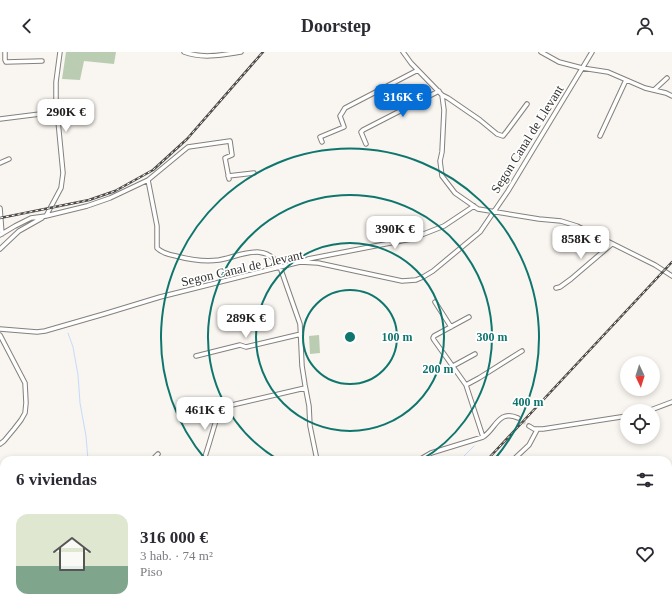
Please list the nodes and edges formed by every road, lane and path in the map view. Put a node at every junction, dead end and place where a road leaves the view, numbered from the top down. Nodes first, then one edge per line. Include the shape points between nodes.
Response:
1 (5, 52) edge
2 (60, 52) edge
3 (184, 52) edge
4 (242, 52) edge
5 (403, 52) edge
6 (541, 52) edge
7 (592, 52) edge
8 (217, 54) edge
9 (42, 61) dead end
10 (582, 68) junction
11 (418, 70) junction
12 (667, 78) dead end
13 (626, 80) junction
14 (654, 90) junction
15 (439, 91) junction
16 (442, 95) junction
17 (672, 96) edge
18 (527, 104) dead end
19 (56, 112) junction
20 (0, 119) edge
21 (600, 136) dead end
22 (322, 142) dead end
23 (366, 144) dead end
24 (9, 159) dead end
25 (0, 163) edge
26 (254, 173) dead end
27 (148, 180) junction
28 (474, 206) junction
29 (0, 208) edge
30 (494, 212) junction
31 (46, 216) junction
32 (1, 234) edge
33 (612, 244) junction
34 (0, 249) edge
35 (301, 262) junction
36 (280, 267) junction
37 (672, 276) edge
38 (556, 288) dead end
39 (434, 302) dead end
40 (469, 317) dead end
41 (452, 327) junction
42 (0, 329) edge
43 (301, 334) junction
44 (0, 335) edge
45 (522, 351) dead end
46 (475, 354) dead end
47 (196, 356) dead end
48 (453, 366) junction
49 (466, 385) junction
50 (305, 388) junction
51 (672, 402) edge
52 (232, 405) dead end
53 (660, 406) edge
54 (220, 407) dead end
55 (620, 417) edge
56 (518, 418) tunnel mouth
57 (529, 426) tunnel mouth
58 (537, 430) junction
59 (483, 437) junction
60 (0, 444) edge
61 (206, 456) edge
62 (316, 456) edge
63 (426, 456) edge
64 (517, 456) edge

1 - 9 street via 6,62
2 - 19 street
3 - 8 street via 198,56
4 - 8 street
5 - 11 street
6 - 10 street via 559,62
7 - 10 street, Segon Canal de Llevant
10 - 13 street via 608,72
10 - 30 street, Segon Canal de Llevant
11 - 15 street
11 - 22 street via 346,108 340,116 344,127 320,136
12 - 14 street
13 - 14 street
13 - 21 street
14 - 17 street
15 - 16 street
15 - 23 street via 363,130 361,132
16 - 18 street via 496,134 503,136
16 - 28 street via 442,176 455,193
19 - 20 street
19 - 31 street via 63,173 62,188
24 - 25 street
26 - 27 street via 228,177 226,158 232,155 230,141 188,148
27 - 31 street via 110,198
27 - 36 street via 157,226 157,248 160,251 173,256 206,261 255,251 269,255
28 - 30 street
28 - 35 street via 444,226 411,239
29 - 32 street
30 - 33 street via 561,221 577,226
30 - 35 street, Segon Canal de Llevant via 480,232 433,271 416,280 402,281 318,263
31 - 32 street via 31,218
31 - 34 street via 19,232
33 - 37 street
33 - 38 street via 571,279
35 - 36 street, Segon Canal de Llevant
36 - 42 street, Segon Canal de Llevant via 160,297 41,332
36 - 43 street via 298,317
39 - 41 street
40 - 41 street
41 - 48 street via 433,338
43 - 47 street
43 - 50 street
44 - 60 street via 25,383 26,403 21,420
45 - 49 street
46 - 48 street
48 - 49 street
49 - 59 street
50 - 52 street
50 - 62 street
51 - 53 street
54 - 61 street
55 - 58 street
56 - 59 street via 512,415 500,418
57 - 58 street
58 - 64 street via 529,445
59 - 63 street

